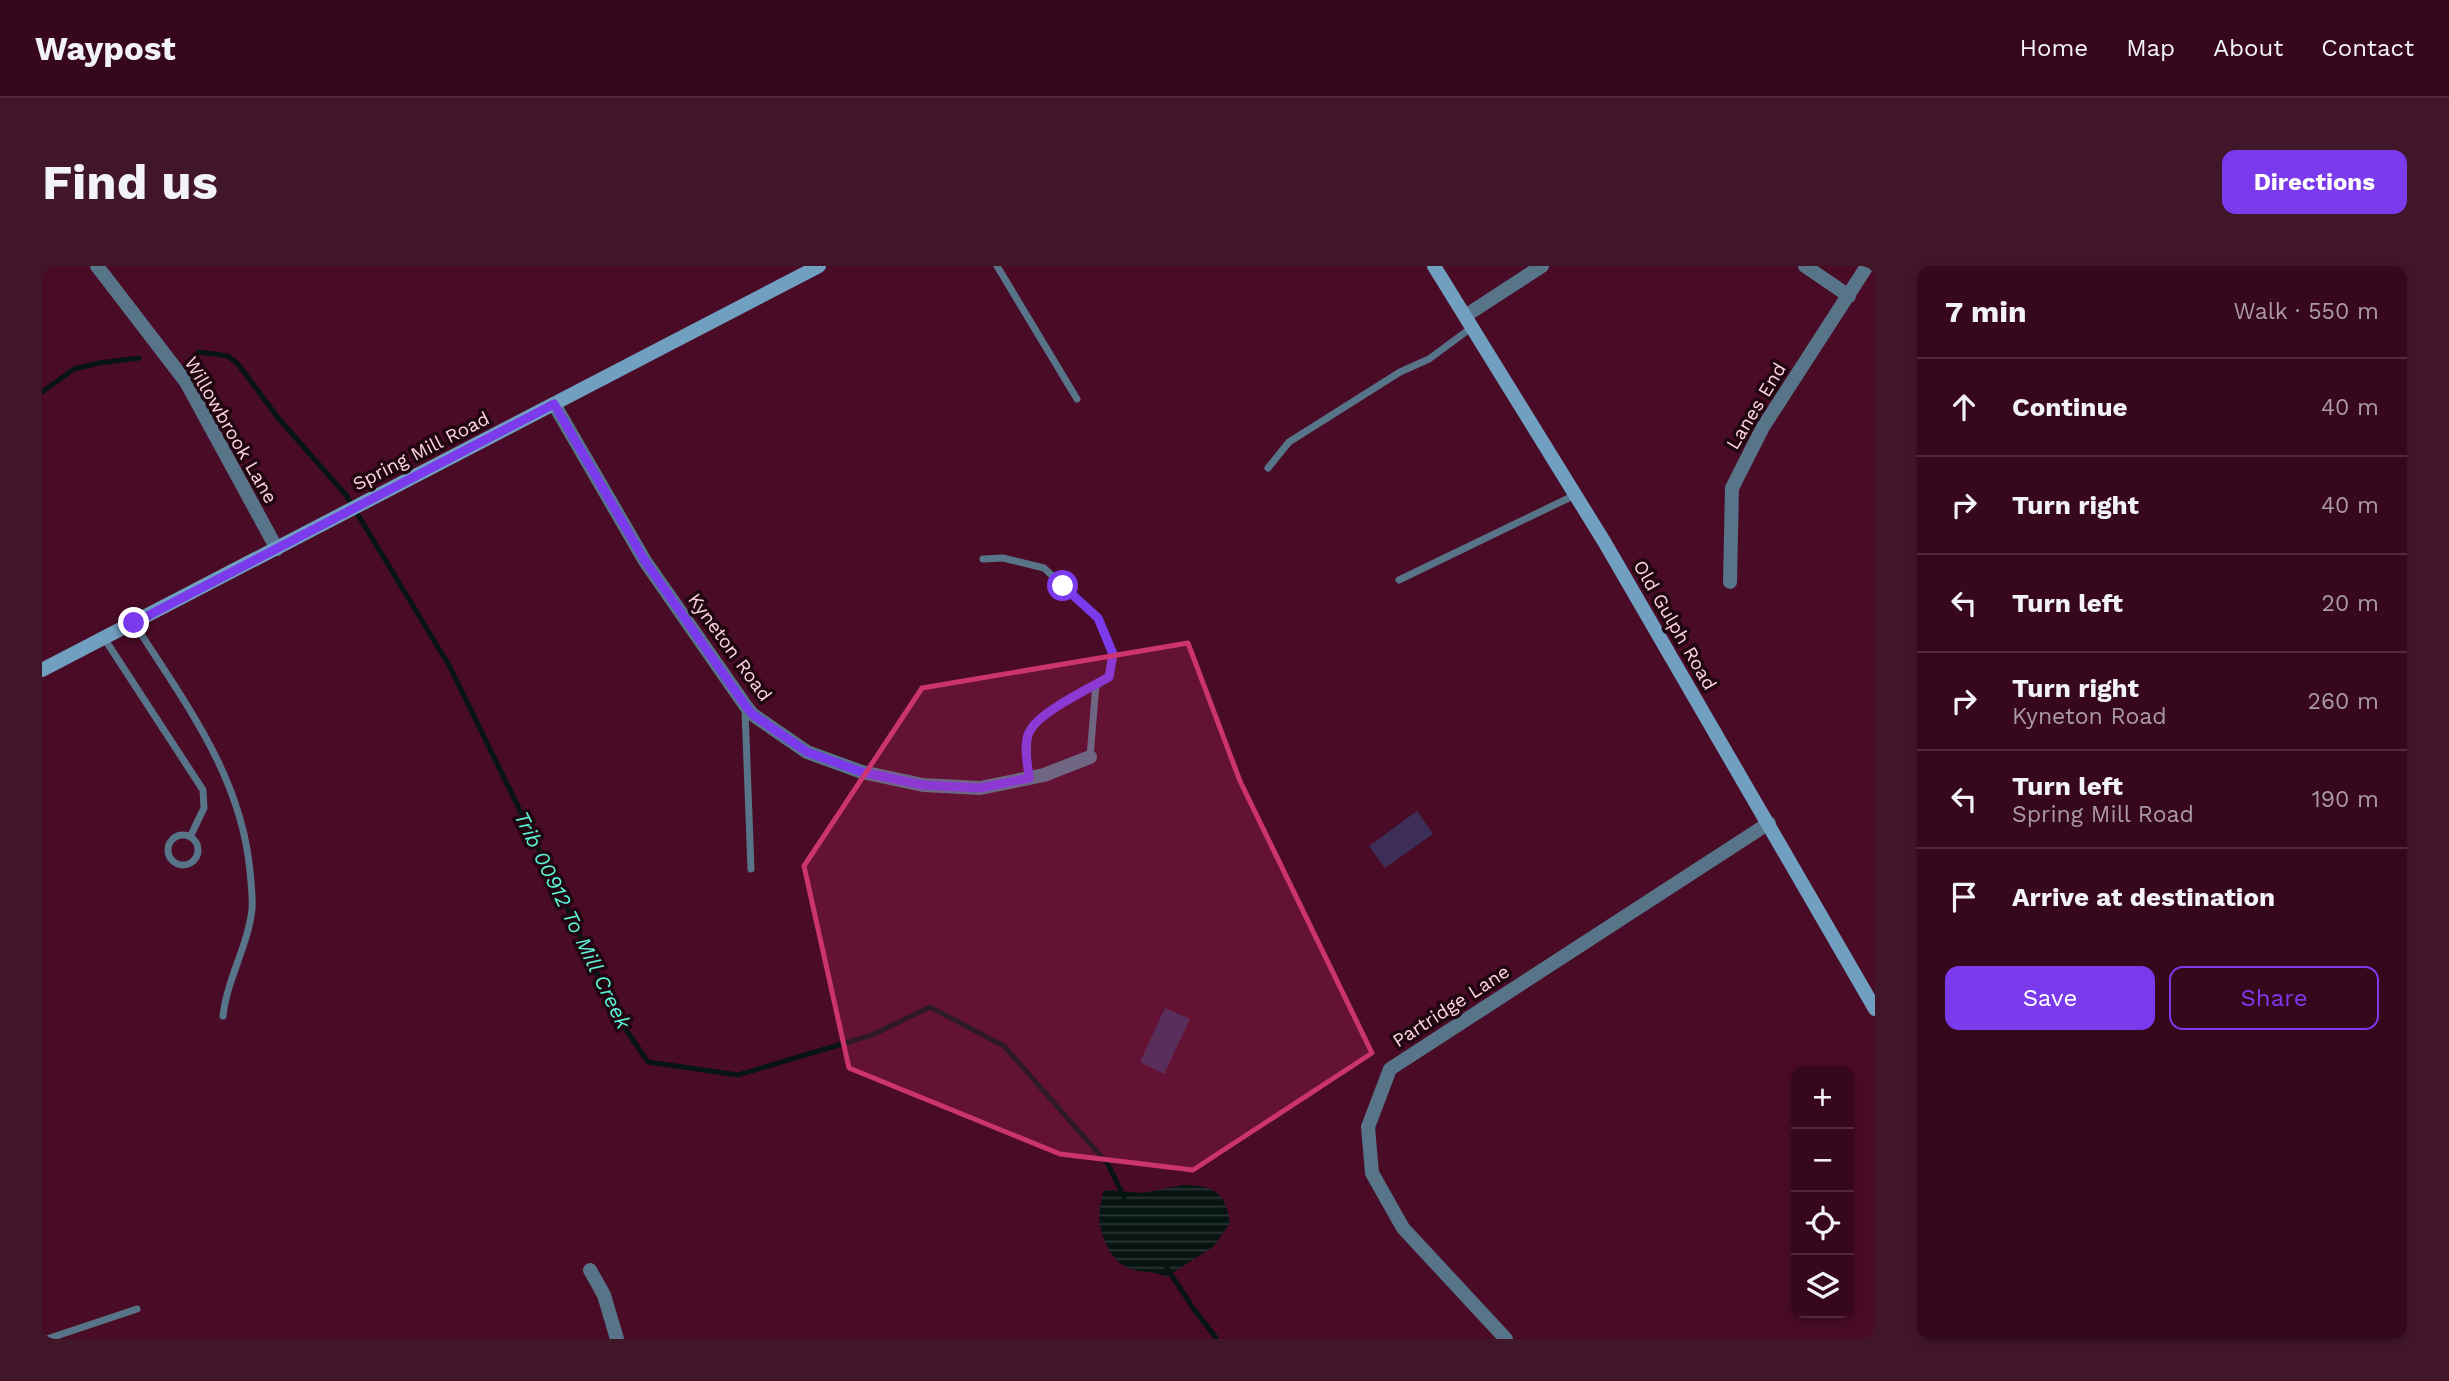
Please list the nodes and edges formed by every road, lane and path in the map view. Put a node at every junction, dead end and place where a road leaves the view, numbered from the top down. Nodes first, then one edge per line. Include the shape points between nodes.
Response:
1 (97, 266) edge
2 (819, 266) edge
3 (997, 266) edge
4 (1434, 266) edge
5 (1542, 266) edge
6 (1805, 266) edge
7 (1867, 266) edge
8 (1849, 296) junction
9 (1469, 322) junction
10 (1077, 398) dead end
11 (554, 404) junction
12 (1268, 468) dead end
13 (1575, 494) junction
14 (277, 549) junction
15 (984, 559) dead end
16 (1399, 580) dead end
17 (1730, 582) dead end
18 (134, 623) junction
19 (104, 638) junction
20 (42, 670) edge
21 (1096, 684) junction
22 (745, 705) junction
23 (1090, 757) joint
24 (1029, 778) junction
25 (1769, 823) junction
26 (190, 837) junction
27 (751, 869) dead end
28 (1872, 998) edge
29 (223, 1016) dead end
30 (590, 1270) dead end
31 (137, 1309) dead end
32 (47, 1339) edge
33 (617, 1339) edge
34 (1506, 1339) edge

1 - 14 street, Willowbrook Lane via 186,382
2 - 11 main road, Spring Mill Road
3 - 10 lane
4 - 9 main road, Old Gulph Road
5 - 9 street
6 - 8 street
7 - 8 street, Lanes End
8 - 17 street, Lanes End via 1763,427 1732,488
9 - 12 lane via 1429,359 1400,372 1289,442
9 - 13 main road, Old Gulph Road
11 - 14 main road, Spring Mill Road
11 - 22 street, Kyneton Road via 645,561
13 - 16 lane
13 - 25 main road, Old Gulph Road
14 - 18 main road, Spring Mill Road
15 - 21 lane via 1003,558 1044,568 1098,618 1113,654 1109,677
18 - 19 main road, Spring Mill Road
18 - 29 lane via 205,737 232,790 247,844 252,904 249,933 225,996
19 - 20 main road, Spring Mill Road
19 - 26 lane via 203,790 204,808
21 - 23 lane
21 - 24 lane via 1043,716 1030,730 1026,747
22 - 24 street, Kyneton Road via 807,752 862,772 923,785 980,788
22 - 27 lane
23 - 24 street, Kyneton Road
25 - 28 main road, Old Gulph Road
25 - 34 street, Partridge Lane via 1390,1069 1368,1127 1372,1173 1403,1228
26 - 26 lane via 180,835 171,840 167,849 174,863 184,866 196,858 198,849
30 - 33 street via 604,1294
31 - 32 lane

